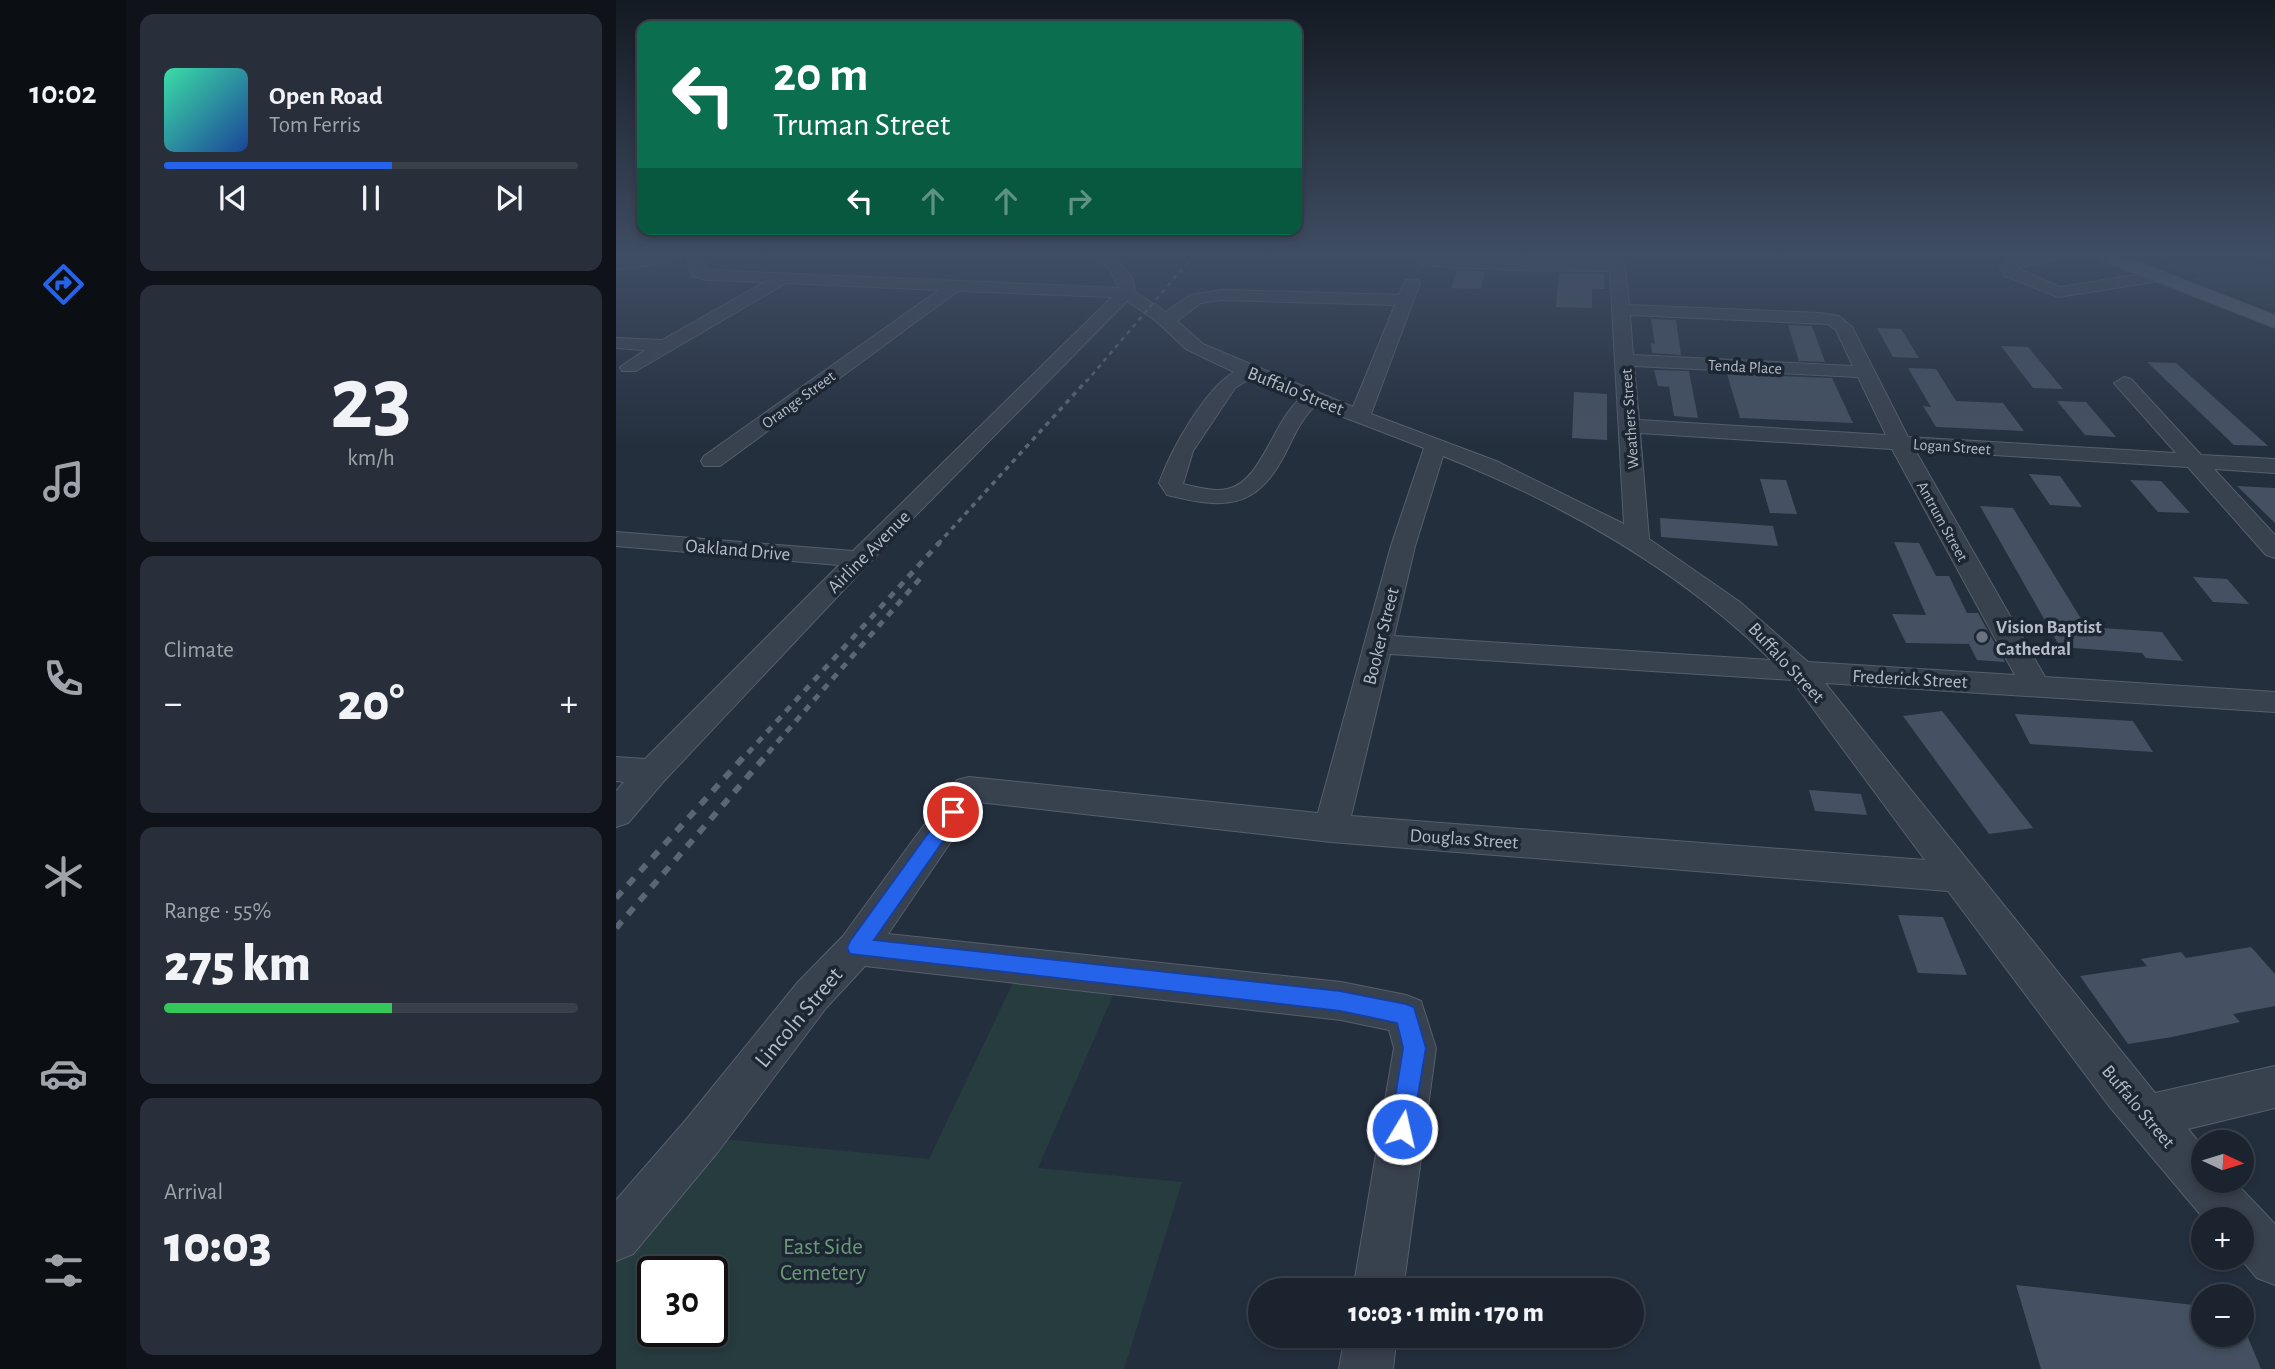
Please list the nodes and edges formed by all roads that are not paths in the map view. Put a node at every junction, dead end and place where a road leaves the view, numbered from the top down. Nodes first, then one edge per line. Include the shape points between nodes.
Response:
1 (713, 319) edge
2 (909, 319) edge
3 (1100, 319) edge
4 (1398, 319) edge
5 (1622, 319) edge
6 (1809, 319) edge
7 (1166, 320) edge
8 (616, 343) edge
9 (666, 346) junction
10 (1625, 360) junction
11 (629, 366) dead end
12 (1248, 372) junction
13 (1866, 372) junction
14 (2124, 383) dead end
15 (1313, 398) junction
16 (1360, 416) junction
17 (1629, 426) junction
18 (1900, 443) junction
19 (1435, 446) junction
20 (712, 461) dead end
21 (2193, 461) junction
22 (2275, 466) edge
23 (616, 538) edge
24 (1637, 542) junction
25 (2275, 550) edge
26 (859, 559) junction
27 (1377, 645) junction
28 (1801, 672) junction
29 (2035, 685) junction
30 (2275, 702) edge
31 (616, 769) edge
32 (652, 772) junction
33 (969, 789) joint
34 (616, 814) edge
35 (1331, 828) junction
36 (1959, 877) junction
37 (858, 948) junction
38 (2275, 1087) edge
39 (2146, 1116) junction
40 (2226, 1207) edge
41 (616, 1237) edge
42 (2254, 1238) edge
43 (2275, 1260) edge
44 (1380, 1278) edge
45 (1369, 1348) edge
46 (1366, 1369) edge

1 - 9 street
2 - 20 street, Orange Street
3 - 26 street, Airline Avenue
4 - 16 street
5 - 10 street, Weathers Street
6 - 13 street, Antrum Street via 1833,320 1847,331
7 - 12 street, Buffalo Street via 1193,346
8 - 9 street
9 - 11 street
10 - 13 street, Tenda Place
10 - 17 street, Weathers Street
12 - 15 street, Buffalo Street
12 - 15 street via 1228,384 1182,451 1170,484 1175,490 1227,496 1243,493 1263,474 1283,432
13 - 18 street, Antrum Street
14 - 21 street
15 - 16 street, Buffalo Street
16 - 19 street, Buffalo Street
17 - 18 street, Logan Street
17 - 24 street, Weathers Street
18 - 21 street, Logan Street
18 - 29 street, Antrum Street
19 - 24 street, Buffalo Street via 1549,494
19 - 27 street, Booker Street
21 - 22 street, Logan Street
21 - 25 street
23 - 26 street, Oakland Drive
24 - 28 street, Buffalo Street via 1738,611
26 - 32 street, Airline Avenue
27 - 28 street, Frederick Street
27 - 35 street, Booker Street
28 - 29 street, Frederick Street
28 - 36 street, Buffalo Street
29 - 30 street, Frederick Street
31 - 32 street
32 - 34 street, Airline Avenue
33 - 35 street, Douglas Street
33 - 37 street, Lincoln Street
35 - 36 street, Douglas Street
36 - 39 street, Buffalo Street
37 - 41 street, Lincoln Street via 812,995
37 - 44 street via 1340,1001 1406,1014 1415,1048
38 - 39 street
39 - 40 street, Buffalo Street
42 - 43 street
45 - 46 street

